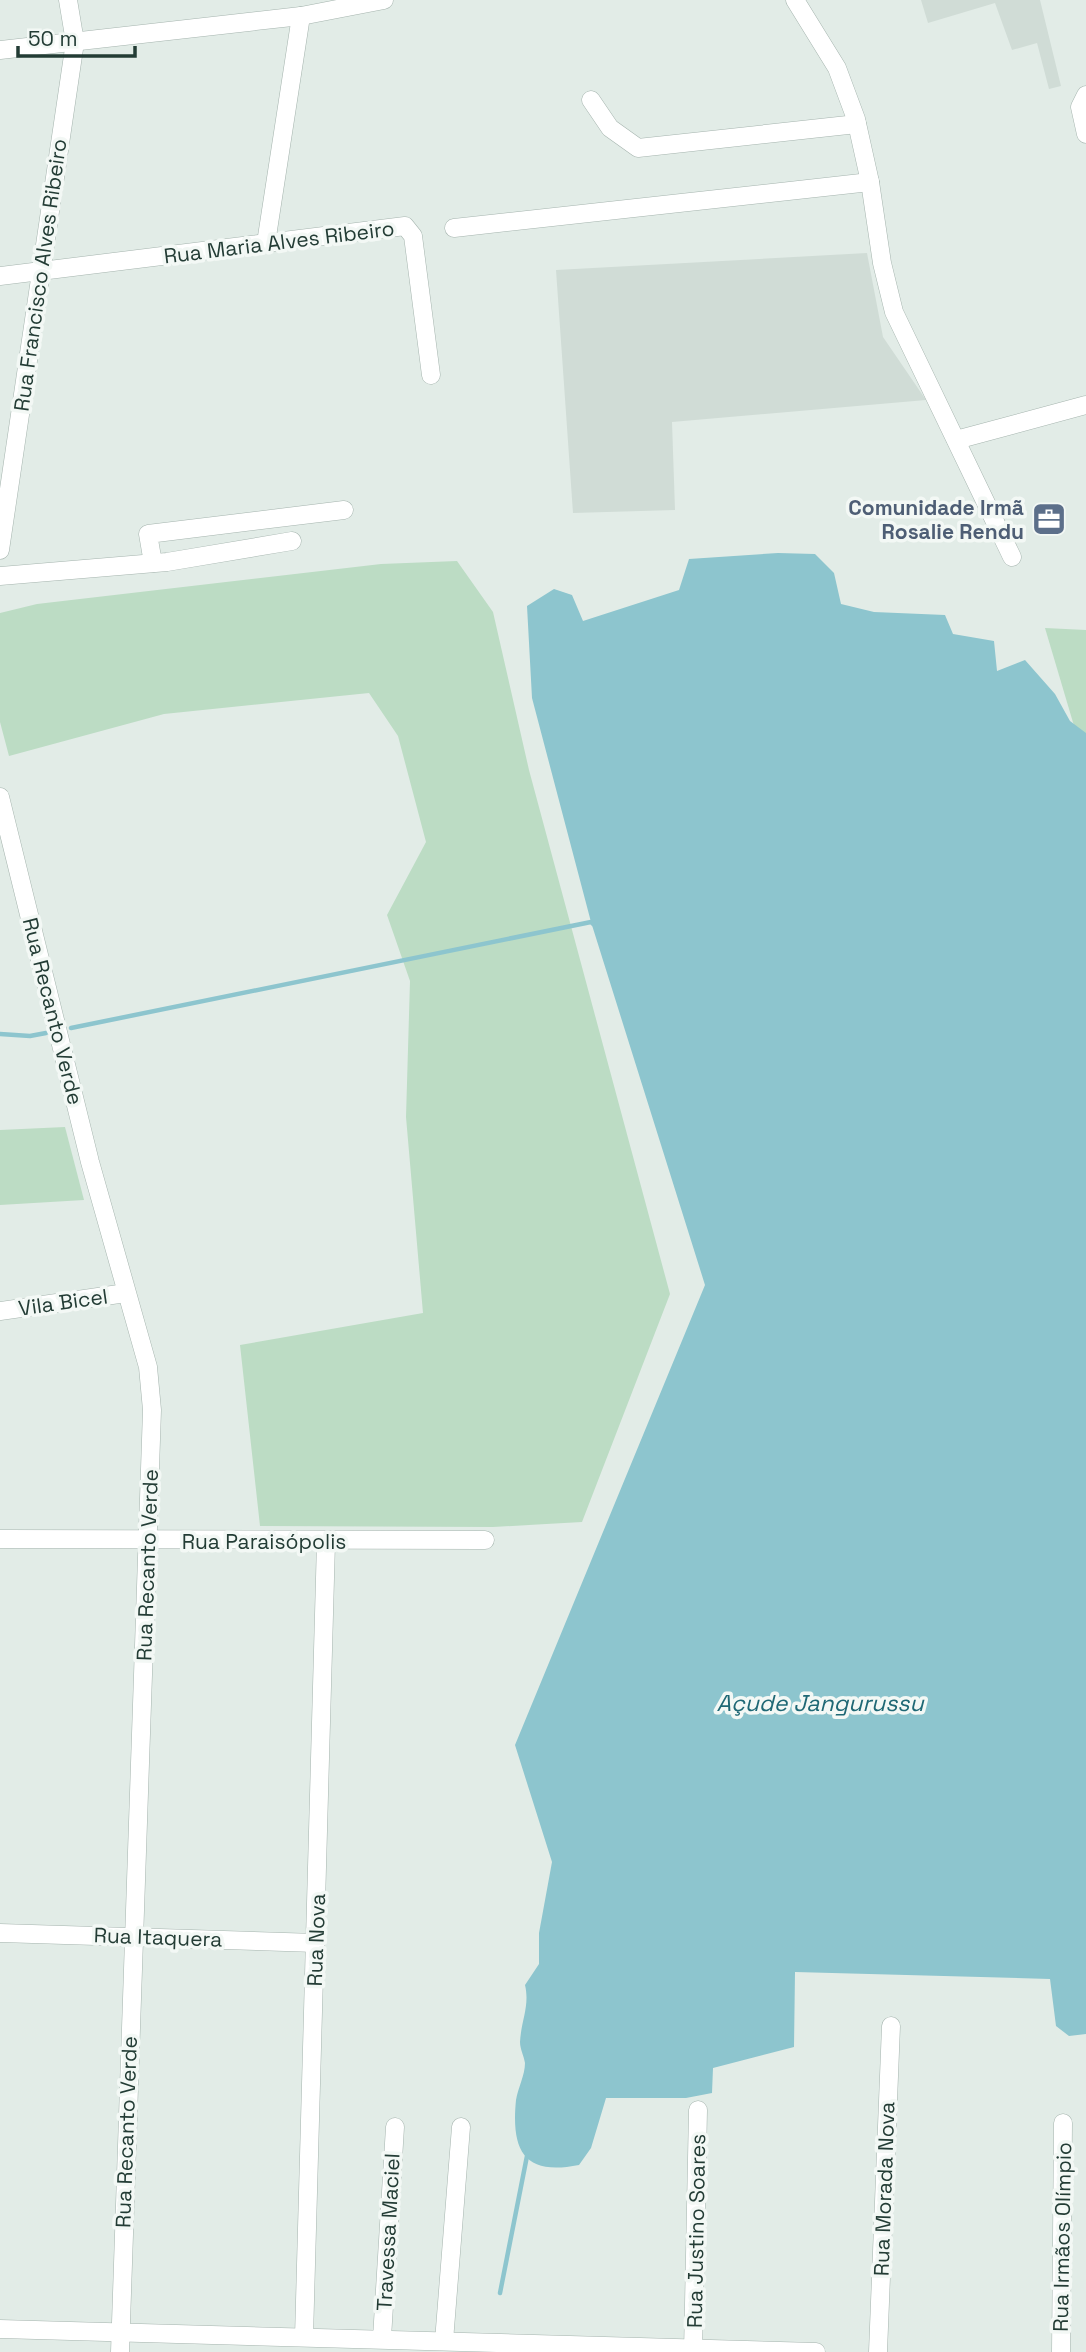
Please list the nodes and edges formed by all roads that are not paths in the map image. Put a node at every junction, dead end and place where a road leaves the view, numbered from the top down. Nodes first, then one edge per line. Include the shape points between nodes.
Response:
1 (68, 0) edge
2 (383, 0) edge
3 (795, 0) edge
4 (301, 16) junction
5 (75, 42) junction
6 (0, 50) edge
7 (1086, 95) edge
8 (592, 100) dead end
9 (857, 124) junction
10 (1086, 134) edge
11 (870, 182) junction
12 (454, 228) dead end
13 (266, 243) junction
14 (40, 272) junction
15 (0, 276) edge
16 (431, 375) dead end
17 (1086, 405) edge
18 (956, 440) junction
19 (344, 510) dead end
20 (292, 541) dead end
21 (0, 550) edge
22 (1012, 557) dead end
23 (153, 563) junction
24 (0, 576) edge
25 (0, 797) edge
26 (127, 1293) junction
27 (0, 1311) edge
28 (0, 1539) edge
29 (485, 1540) dead end
30 (149, 1541) junction
31 (326, 1542) junction
32 (0, 1933) edge
33 (133, 1936) junction
34 (316, 1943) junction
35 (891, 2026) dead end
36 (698, 2110) dead end
37 (1063, 2123) dead end
38 (395, 2127) dead end
39 (461, 2127) dead end
40 (0, 2329) edge
41 (120, 2333) junction
42 (304, 2337) junction
43 (382, 2338) junction
44 (443, 2340) junction
45 (693, 2350) edge
46 (120, 2352) edge
47 (816, 2352) edge
48 (878, 2352) edge
49 (1061, 2352) edge

1 - 5 street, Rua Francisco Alves Ribeiro
2 - 4 street
3 - 9 street via 837,68
4 - 5 street
4 - 13 street
5 - 6 street
5 - 14 street, Rua Francisco Alves Ribeiro
7 - 10 street via 1080,107
8 - 9 street via 610,128 638,148
9 - 11 street
11 - 12 street
11 - 18 street via 894,312
13 - 14 street, Rua Maria Alves Ribeiro
13 - 16 street, Rua Maria Alves Ribeiro via 396,226 410,229
14 - 15 street, Rua Maria Alves Ribeiro
14 - 21 street, Rua Francisco Alves Ribeiro
17 - 18 street
18 - 22 street
19 - 23 street via 148,534
20 - 23 street
23 - 24 street
25 - 26 street, Rua Recanto Verde
26 - 27 street, Vila Bicel
26 - 30 street, Rua Recanto Verde via 148,1367 152,1410
28 - 30 street, Rua Paraisópolis
29 - 31 street, Rua Paraisópolis
30 - 31 street, Rua Paraisópolis
30 - 33 street, Rua Recanto Verde
31 - 34 street, Rua Nova
32 - 33 street, Rua Itaquera
33 - 34 street, Rua Itaquera
33 - 41 street, Rua Recanto Verde
34 - 42 street, Rua Nova
35 - 48 street, Rua Morada Nova
36 - 45 street, Rua Justino Soares
37 - 49 street, Rua Irmãos Olímpio
38 - 43 street, Travessa Maciel
39 - 44 street
40 - 41 street
41 - 42 street
41 - 46 street, Rua Recanto Verde
42 - 43 street
43 - 44 street
44 - 45 street
45 - 47 street

